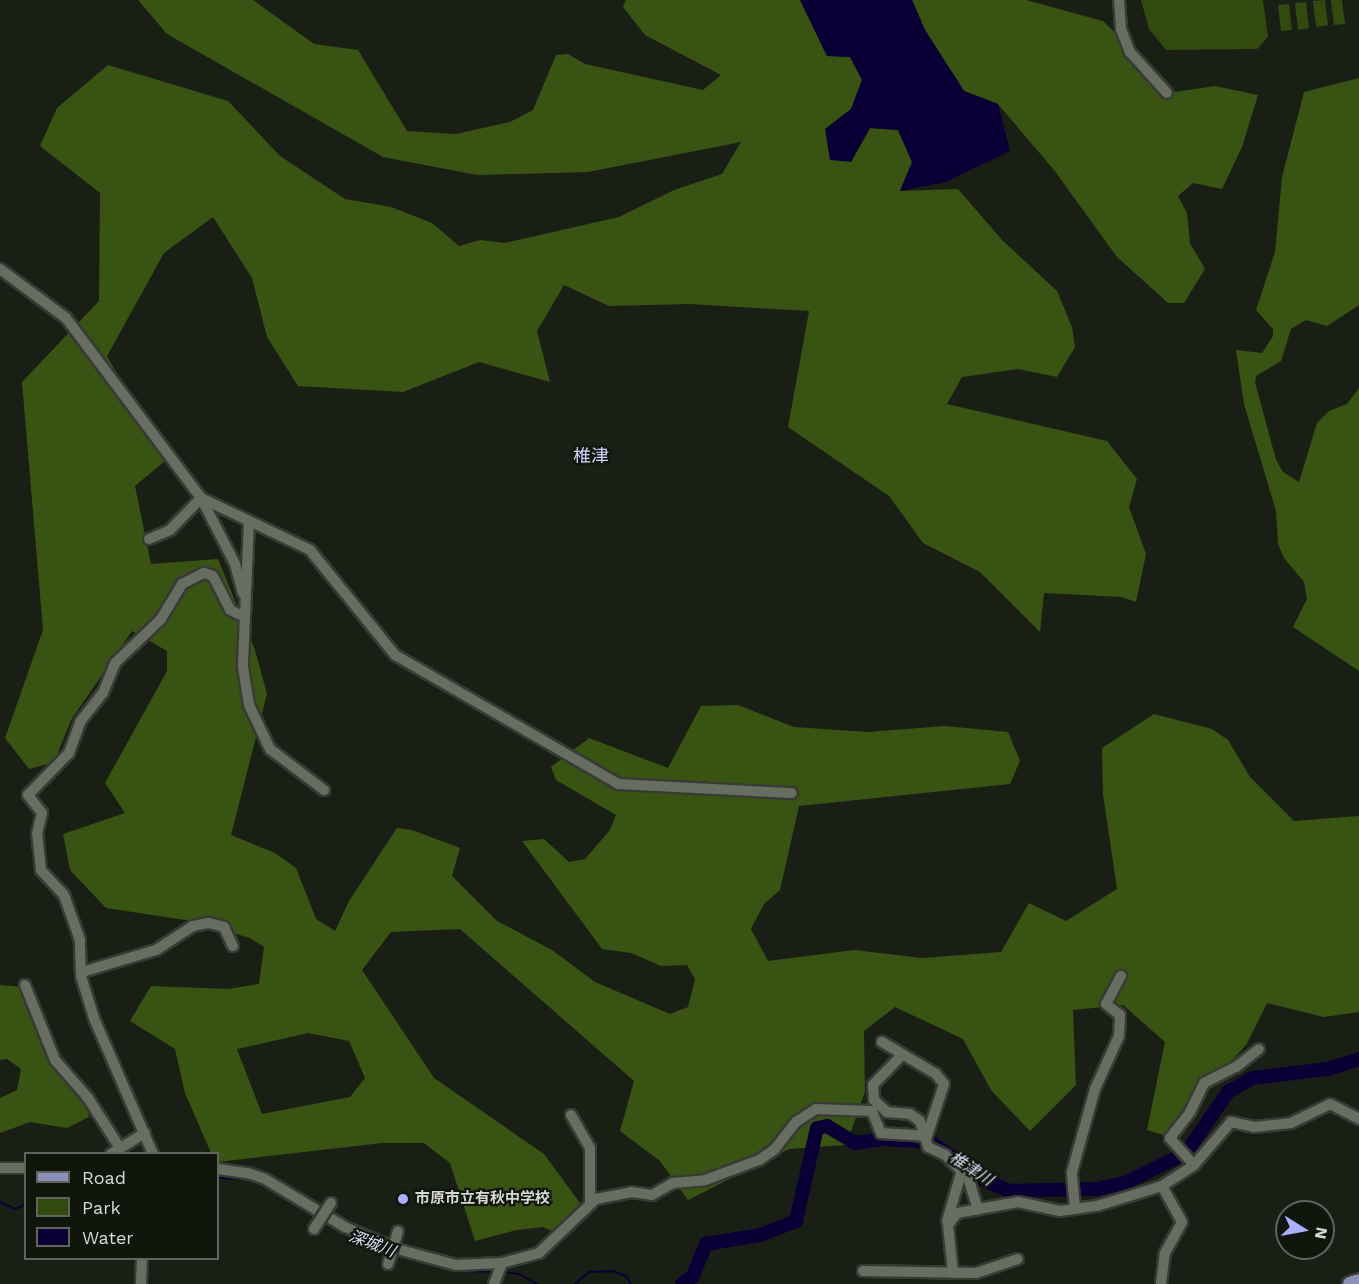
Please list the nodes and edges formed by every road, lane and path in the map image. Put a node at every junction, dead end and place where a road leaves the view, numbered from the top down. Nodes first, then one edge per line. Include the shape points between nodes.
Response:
1 (1119, 0) edge
2 (1167, 93) dead end
3 (0, 269) edge
4 (201, 498) junction
5 (249, 521) junction
6 (149, 539) dead end
7 (242, 568) junction
8 (243, 616) junction
9 (324, 790) dead end
10 (792, 793) dead end
11 (233, 946) dead end
12 (82, 972) junction
13 (1121, 976) dead end
14 (25, 985) dead end
15 (882, 1042) dead end
16 (1259, 1048) dead end
17 (901, 1056) junction
18 (571, 1115) dead end
19 (1359, 1119) edge
20 (145, 1133) junction
21 (927, 1136) junction
22 (116, 1151) edge
23 (152, 1152) edge
24 (1194, 1165) junction
25 (0, 1168) edge
26 (24, 1168) edge
27 (219, 1169) edge
28 (962, 1170) junction
29 (1162, 1186) junction
30 (331, 1203) dead end
31 (590, 1204) junction
32 (978, 1209) junction
33 (1075, 1209) junction
34 (948, 1225) junction
35 (314, 1229) dead end
36 (398, 1232) dead end
37 (1018, 1259) dead end
38 (142, 1260) edge
39 (502, 1263) junction
40 (388, 1264) dead end
41 (863, 1271) dead end
42 (953, 1273) junction
43 (976, 1274) junction
44 (1359, 1281) edge
45 (141, 1284) edge
46 (494, 1284) edge
47 (982, 1284) edge
48 (1161, 1284) edge
49 (1350, 1284) edge

1 - 2 street via 1121,28 1130,52
3 - 4 street via 66,318
4 - 5 street
4 - 6 street via 170,530
4 - 7 street
5 - 7 street
5 - 10 street via 310,550 395,655 618,784
7 - 8 street
8 - 9 street via 243,667 249,705 270,749
8 - 12 street via 230,610 213,576 204,573 182,584 161,619 115,663 103,693 80,722 69,753 28,795 42,813 37,834 41,870 64,895 81,948
11 - 12 street via 224,927 209,923 193,926 156,950
12 - 20 street via 94,1018
13 - 33 street via 1107,1004 1120,1015 1119,1036 1095,1089 1072,1172
14 - 22 street via 55,1060 88,1098
15 - 17 street
16 - 24 street via 1236,1067 1204,1083 1191,1112 1170,1138
17 - 21 street via 936,1074 944,1084
17 - 21 street via 871,1092 887,1112 915,1116
18 - 31 street via 590,1148
19 - 24 street via 1330,1104 1291,1123 1254,1127 1230,1122
20 - 22 street
20 - 23 street
21 - 28 street via 928,1147
21 - 31 street via 881,1133 872,1111 816,1109 796,1122 774,1150 732,1173 705,1180 686,1179 652,1195 613,1194
24 - 29 street
25 - 26 street
27 - 39 street via 265,1179 345,1227 397,1249 456,1265
28 - 32 street via 974,1189
28 - 34 street
29 - 33 street
29 - 48 street via 1182,1222 1165,1253
30 - 35 street, bridge
31 - 39 street via 539,1253
32 - 33 street via 1018,1202 1060,1211
32 - 34 street via 957,1213
34 - 42 street
36 - 40 street, bridge
37 - 43 street
38 - 45 street
39 - 46 street
41 - 42 street
42 - 43 street
43 - 47 street
44 - 49 main road

